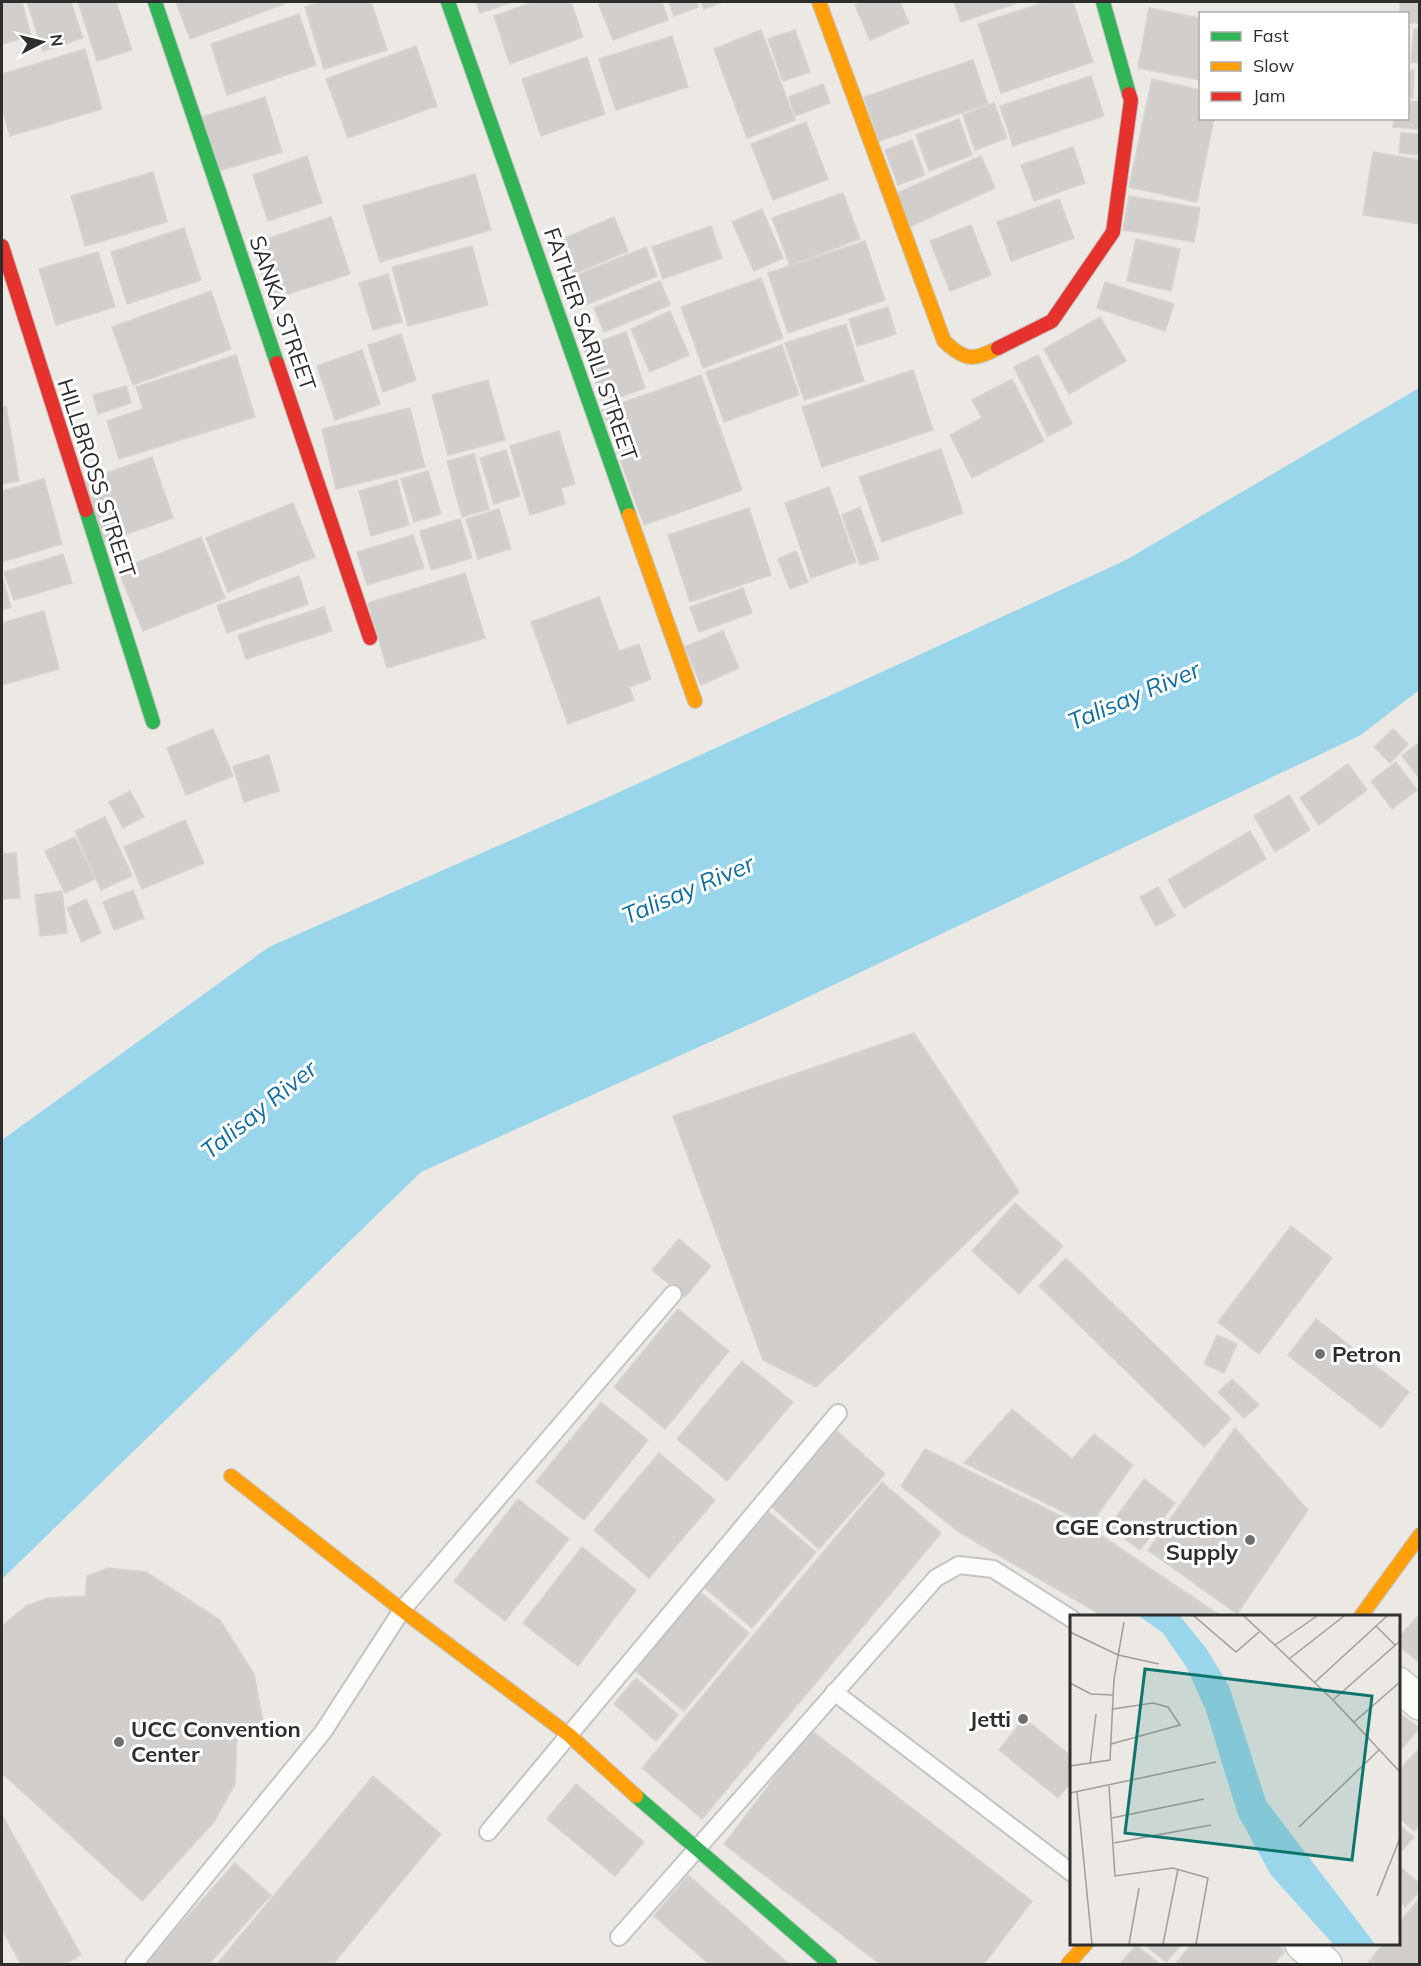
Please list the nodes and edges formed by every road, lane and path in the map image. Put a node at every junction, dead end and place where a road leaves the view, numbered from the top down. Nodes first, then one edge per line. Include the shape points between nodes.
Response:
1 (155, 2) edge
2 (448, 2) edge
3 (819, 2) edge
4 (1103, 2) edge
5 (2, 246) edge
6 (370, 638) dead end
7 (695, 701) dead end
8 (153, 722) dead end
9 (673, 1294) dead end
10 (838, 1413) dead end
11 (231, 1476) dead end
12 (1419, 1535) edge
13 (402, 1610) junction
14 (1361, 1615) edge
15 (1070, 1618) edge
16 (1400, 1686) edge
17 (834, 1692) junction
18 (1419, 1703) edge
19 (569, 1735) junction
20 (488, 1832) dead end
21 (697, 1851) junction
22 (1070, 1873) edge
23 (619, 1937) dead end
24 (1085, 1945) edge
25 (1303, 1945) edge
26 (134, 1965) edge
27 (830, 1965) edge
28 (1068, 1965) edge
29 (1325, 1965) edge

1 - 6 street, SANKA STREET
2 - 7 street, FATHER SARILI STREET
3 - 4 street via 944,341 959,356 978,358 1052,321 1113,232 1131,100
5 - 8 street, HILLBROSS STREET
9 - 13 lane
10 - 19 lane
11 - 13 street
12 - 14 street
13 - 19 street
13 - 26 lane via 323,1732
15 - 17 lane via 993,1569 959,1565 936,1578
16 - 18 street
17 - 21 lane
17 - 22 lane
19 - 20 lane
19 - 21 street
21 - 23 lane
21 - 27 street
24 - 28 street
25 - 29 street

